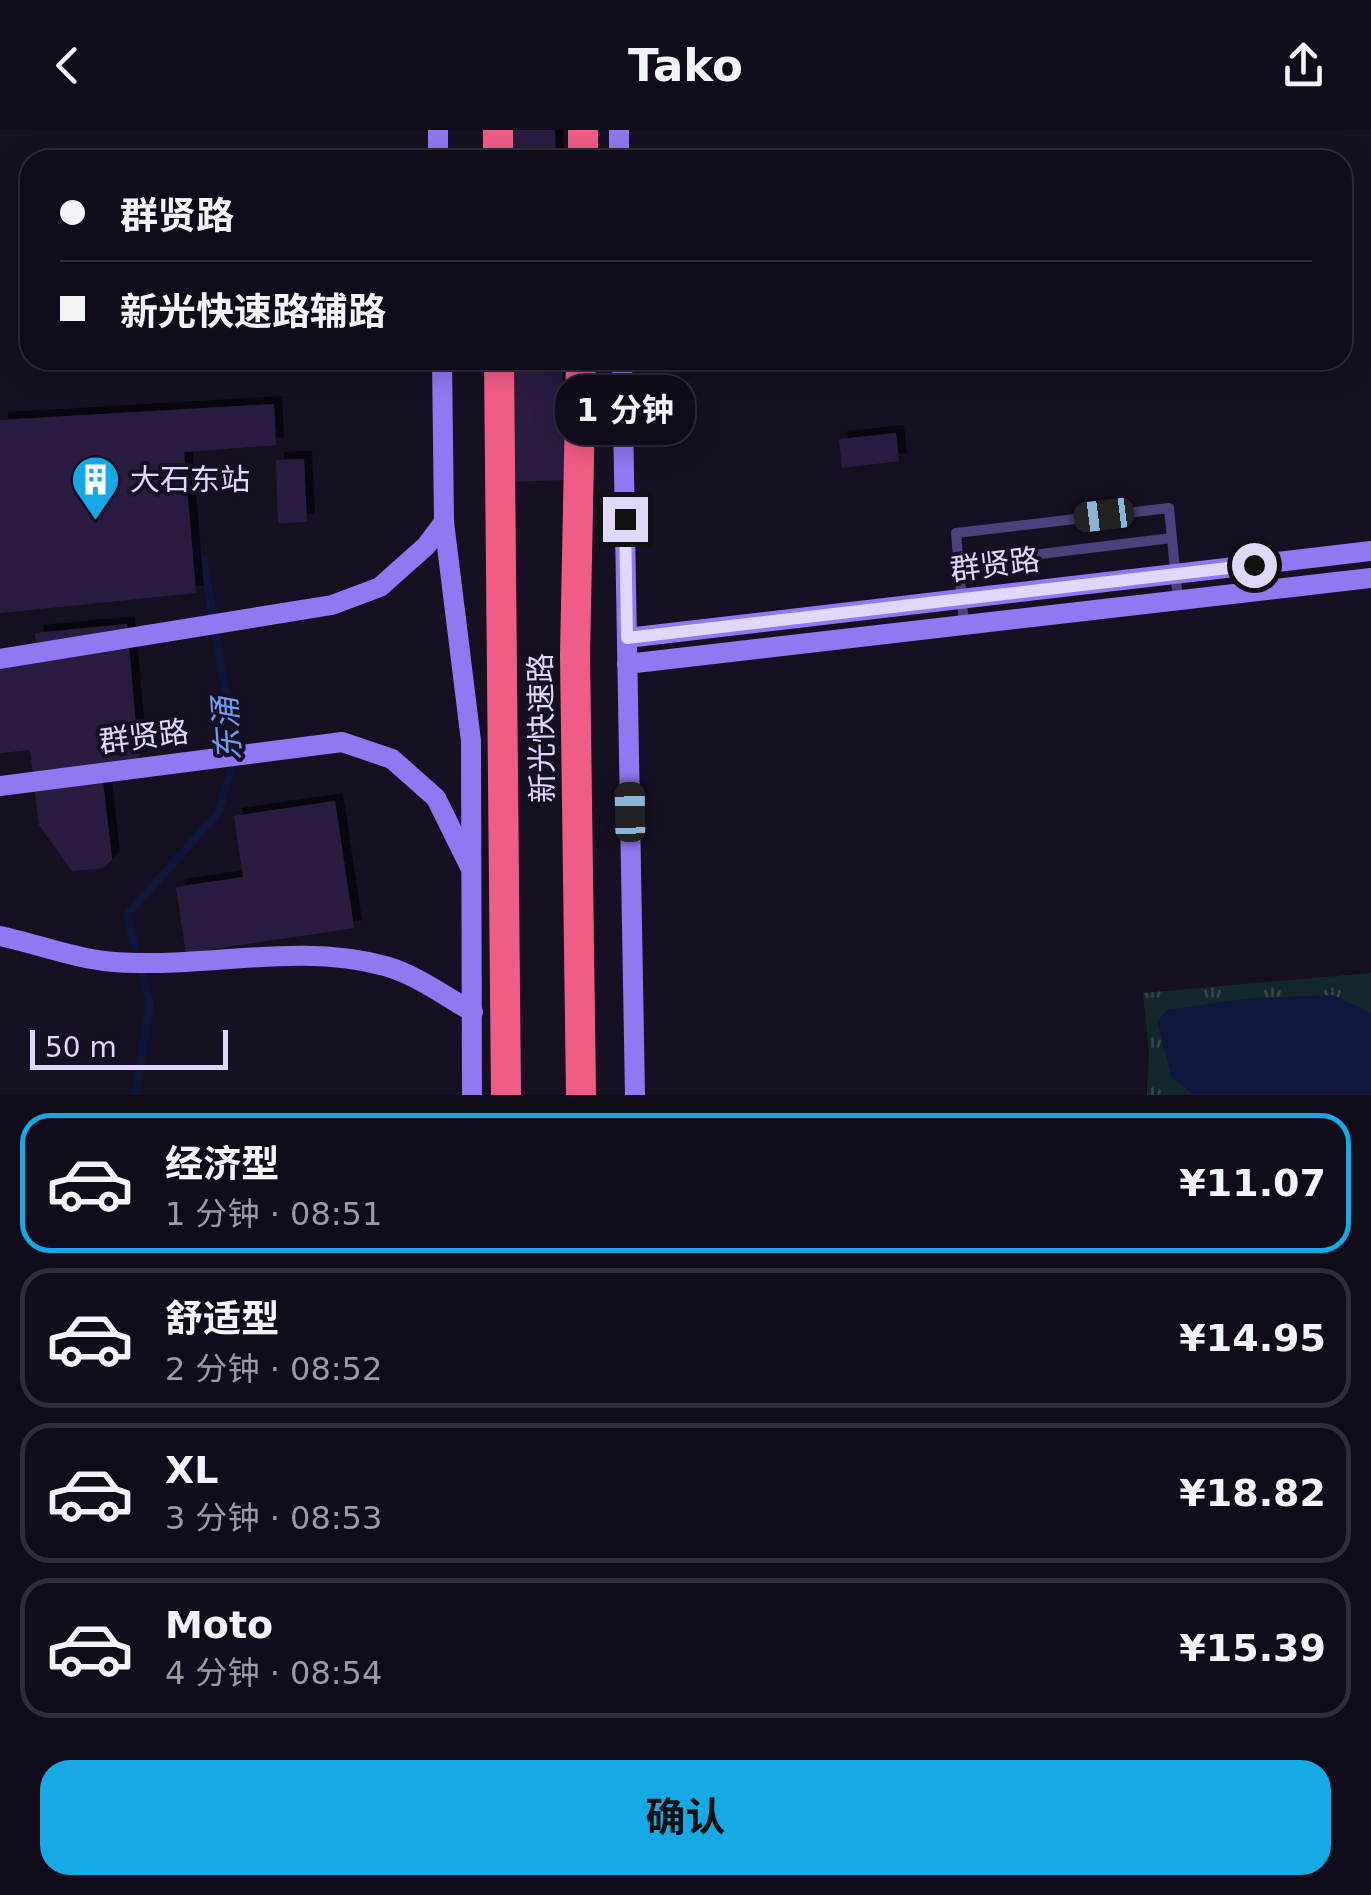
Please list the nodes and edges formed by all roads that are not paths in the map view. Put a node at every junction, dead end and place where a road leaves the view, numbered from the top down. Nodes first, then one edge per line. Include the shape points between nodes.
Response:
1 (442, 370) edge
2 (499, 370) edge
3 (581, 370) edge
4 (622, 370) edge
5 (444, 522) junction
6 (1172, 538) junction
7 (1371, 554) edge
8 (959, 564) junction
9 (1176, 574) junction
10 (1371, 578) edge
11 (962, 599) junction
12 (1178, 600) junction
13 (986, 603) dead end
14 (964, 625) junction
15 (627, 638) junction
16 (0, 659) edge
17 (627, 664) junction
18 (0, 786) edge
19 (472, 870) junction
20 (0, 936) edge
21 (473, 1012) junction
22 (472, 1095) edge
23 (506, 1095) edge
24 (581, 1095) edge
25 (635, 1095) edge

1 - 5 street
2 - 23 highway, 新光快速路
3 - 24 highway, 新光快速路 via 575,656
4 - 15 street
5 - 16 street via 380,586 332,604
5 - 19 street via 471,741
6 - 8 lane
6 - 8 lane via 1169,508 972,530 956,533
6 - 9 lane
7 - 9 street, 群贤路
7 - 13 street, 群贤路
8 - 11 lane
9 - 11 street, 群贤路
9 - 12 lane
10 - 12 street, 群贤路
11 - 14 lane
11 - 15 street, 群贤路
12 - 14 street, 群贤路
14 - 17 street, 群贤路
15 - 17 street
17 - 25 street
18 - 19 street, 群贤路 via 342,742 392,759 436,798
19 - 21 street
20 - 21 street via 101,961 354,959 390,967
21 - 22 street

